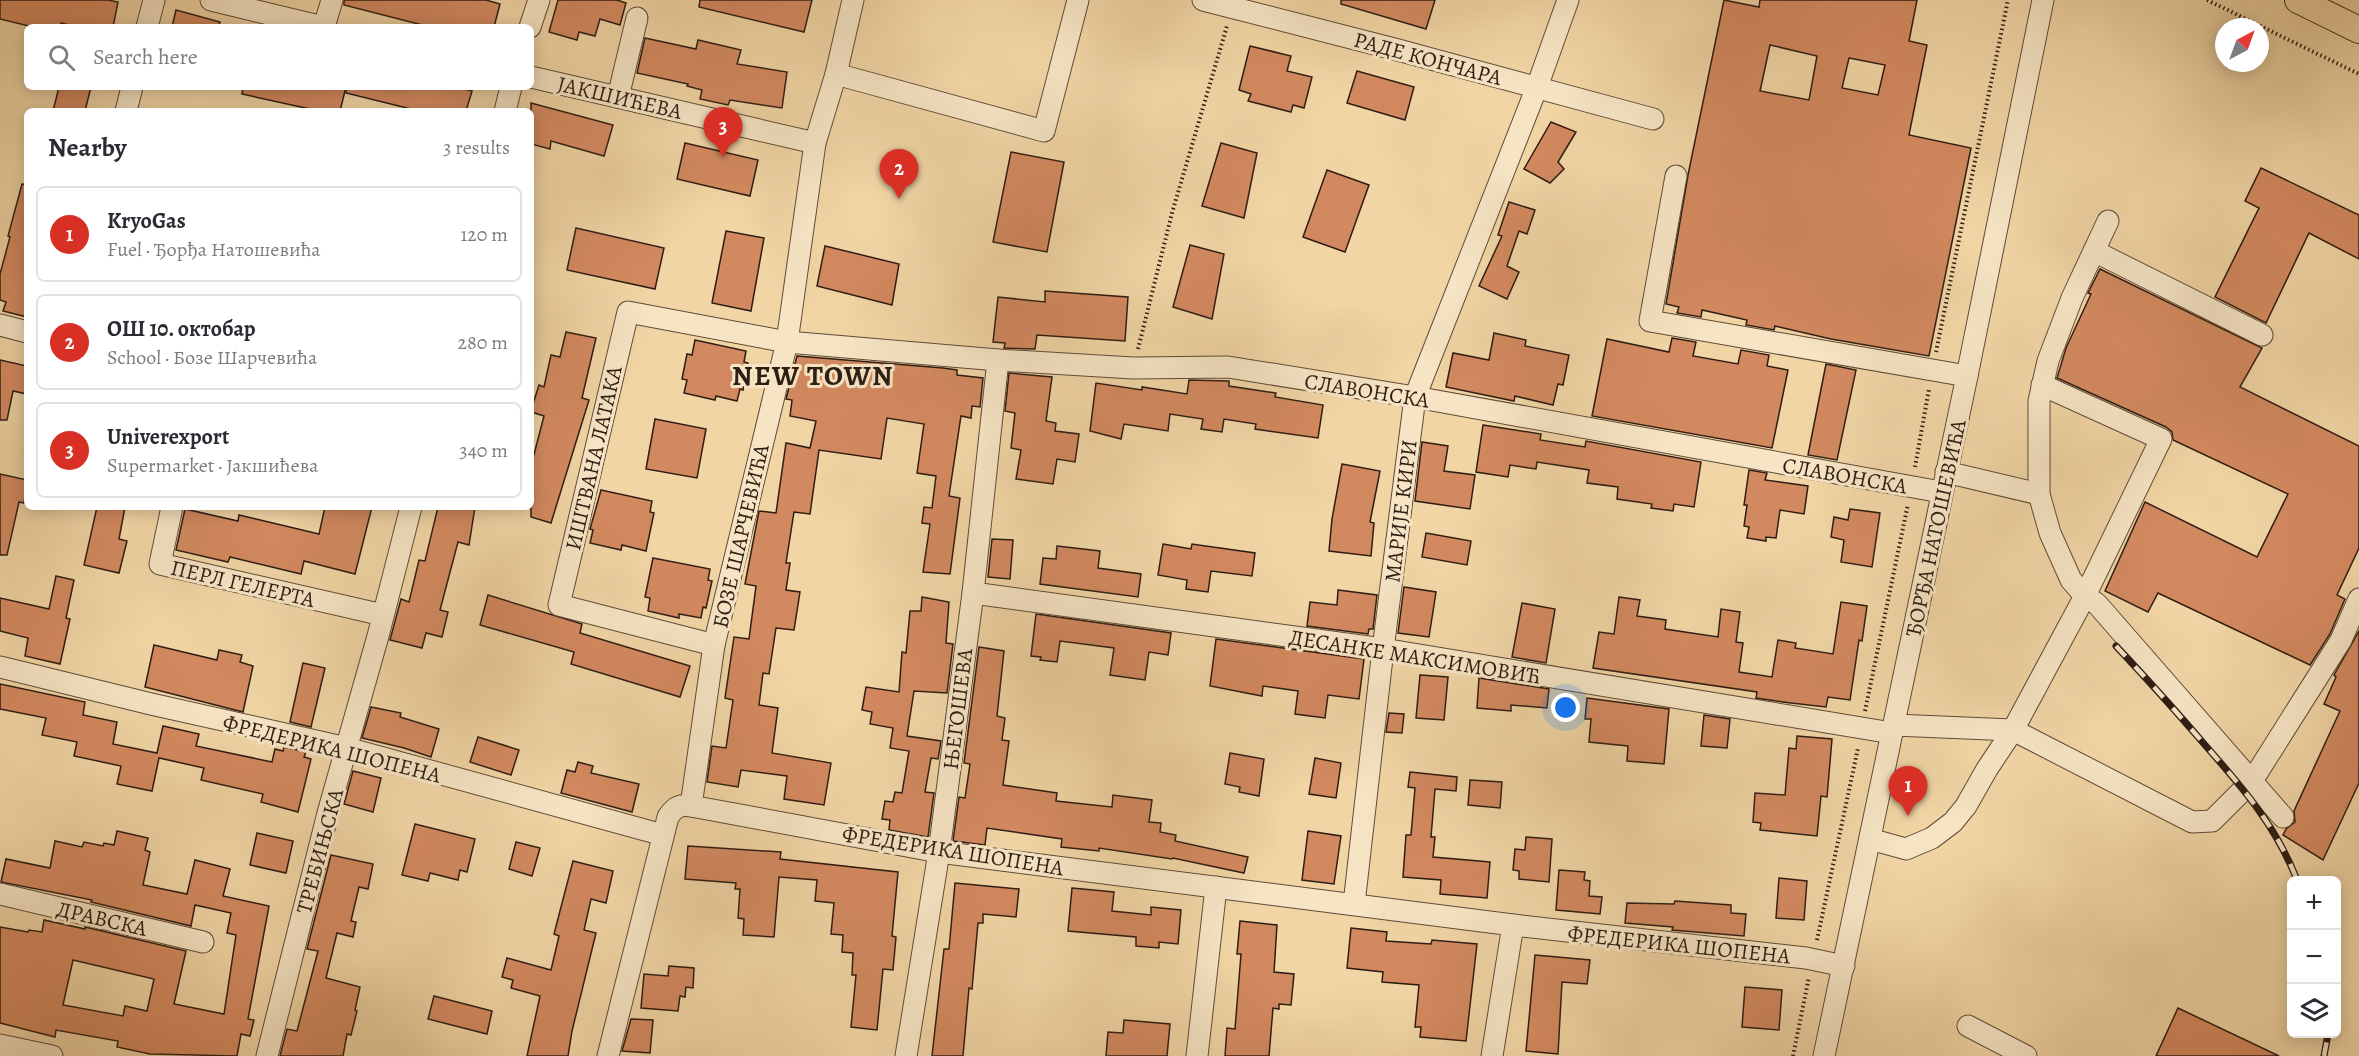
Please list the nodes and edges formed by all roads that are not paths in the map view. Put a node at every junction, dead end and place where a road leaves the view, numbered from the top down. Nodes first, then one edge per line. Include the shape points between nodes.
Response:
1 (154, 0) edge
2 (211, 0) edge
3 (332, 0) edge
4 (539, 0) edge
5 (853, 0) edge
6 (1078, 0) edge
7 (1203, 0) edge
8 (1568, 0) edge
9 (2043, 0) edge
10 (2298, 0) edge
11 (637, 18) dead end
12 (148, 24) edge
13 (311, 24) edge
14 (325, 24) edge
15 (531, 24) edge
16 (2356, 33) edge
17 (836, 74) junction
18 (534, 78) edge
19 (1537, 87) junction
20 (131, 90) edge
21 (510, 90) edge
22 (618, 97) junction
23 (127, 108) edge
24 (506, 108) edge
25 (1653, 119) dead end
26 (815, 143) junction
27 (1676, 176) dead end
28 (2108, 221) dead end
29 (2094, 252) junction
30 (0, 325) edge
31 (24, 331) edge
32 (2262, 335) dead end
33 (787, 342) junction
34 (998, 360) junction
35 (1967, 376) junction
36 (2042, 385) junction
37 (1415, 397) junction
38 (1943, 482) junction
39 (2039, 494) junction
40 (171, 510) edge
41 (410, 510) edge
42 (973, 593) junction
43 (2085, 596) junction
44 (2359, 599) edge
45 (383, 615) junction
46 (714, 645) junction
47 (1383, 649) junction
48 (0, 667) edge
49 (1893, 729) junction
50 (2013, 730) junction
51 (347, 748) junction
52 (2252, 781) junction
53 (691, 806) junction
54 (2283, 817) dead end
55 (663, 835) junction
56 (1870, 840) junction
57 (939, 852) junction
58 (1216, 887) junction
59 (0, 894) edge
60 (1354, 904) junction
61 (1514, 925) junction
62 (203, 942) dead end
63 (1844, 966) junction
64 (1968, 1026) dead end
65 (0, 1045) edge
66 (1827, 1054) edge
67 (52, 1056) edge
68 (267, 1056) edge
69 (608, 1056) edge
70 (906, 1056) edge
71 (1197, 1056) edge
72 (1492, 1056) edge
73 (2026, 1056) edge

1 - 12 street
2 - 13 street
3 - 14 street
4 - 15 street
5 - 17 street, БОЗЕ ШАРЧЕВИЋА
6 - 17 street via 1044,131
7 - 19 street, РАДЕ КОНЧАРА
8 - 19 street, МАРИЈЕ КИРИ
9 - 35 street, ЂОРЂА НАТОШЕВИЋА
10 - 16 main road
11 - 22 street
17 - 26 street, БОЗЕ ШАРЧЕВИЋА
18 - 22 street, ЈАКШИЋЕВА
19 - 25 street, РАДЕ КОНЧАРА
19 - 37 street, МАРИЈЕ КИРИ
20 - 23 street
21 - 24 street
22 - 26 street, ЈАКШИЋЕВА
26 - 33 street, БОЗЕ ШАРЧЕВИЋА
27 - 35 street via 1650,321
28 - 29 street
29 - 32 street
29 - 36 street via 2072,298
30 - 31 street
33 - 34 street, СЛАВОНСКА
33 - 46 street, БОЗЕ ШАРЧЕВИЋА
33 - 46 street, ИШТВАНА ЛАТАКА via 628,312 559,605
34 - 37 street, СЛАВОНСКА via 1133,368 1228,368
34 - 42 street, ЊЕГОШЕВА
35 - 38 street, ЂОРЂА НАТОШЕВИЋА
36 - 39 street
36 - 43 street via 2161,439
37 - 38 street, СЛАВОНСКА via 1911,487
37 - 47 street, МАРИЈЕ КИРИ
38 - 39 street, СЛАВОНСКА
38 - 49 street, ЂОРЂА НАТОШЕВИЋА
39 - 43 street via 2050,533 2071,580
40 - 45 street, ПЕРЛ ГЕЛЕРТА via 160,564
41 - 45 street, ТРЕБИЊСКА
42 - 47 street, ДЕСАНКЕ МАКСИМОВИЋ
42 - 57 street, ЊЕГОШЕВА
43 - 50 street
43 - 52 street via 2097,604
44 - 52 street via 2341,640
45 - 51 street, ТРЕБИЊСКА
46 - 53 street, БОЗЕ ШАРЧЕВИЋА
47 - 49 street, ДЕСАНКЕ МАКСИМОВИЋ via 1862,728
47 - 60 street, МАРИЈЕ КИРИ
48 - 51 street, ФРЕДЕРИКА ШОПЕНА
49 - 50 street, ДЕСАНКЕ МАКСИМОВИЋ
49 - 56 street, ЂОРЂА НАТОШЕВИЋА
50 - 52 street via 2192,822 2212,821
50 - 56 street via 1953,822 1932,838 1906,849
51 - 55 street, ФРЕДЕРИКА ШОПЕНА
51 - 68 street, ТРЕБИЊСКА
52 - 54 street
53 - 55 street via 674,808
53 - 57 street, ФРЕДЕРИКА ШОПЕНА
55 - 69 street
56 - 63 street, ЂОРЂА НАТОШЕВИЋА
57 - 58 street, ФРЕДЕРИКА ШОПЕНА
57 - 70 street, ЊЕГОШЕВА
58 - 60 street, ФРЕДЕРИКА ШОПЕНА
58 - 71 street
59 - 62 street, ДРАВСКА
60 - 61 street, ФРЕДЕРИКА ШОПЕНА
61 - 63 street, ФРЕДЕРИКА ШОПЕНА via 1813,959
61 - 72 street
63 - 66 street, ЂОРЂА НАТОШЕВИЋА
64 - 73 street
65 - 67 street

